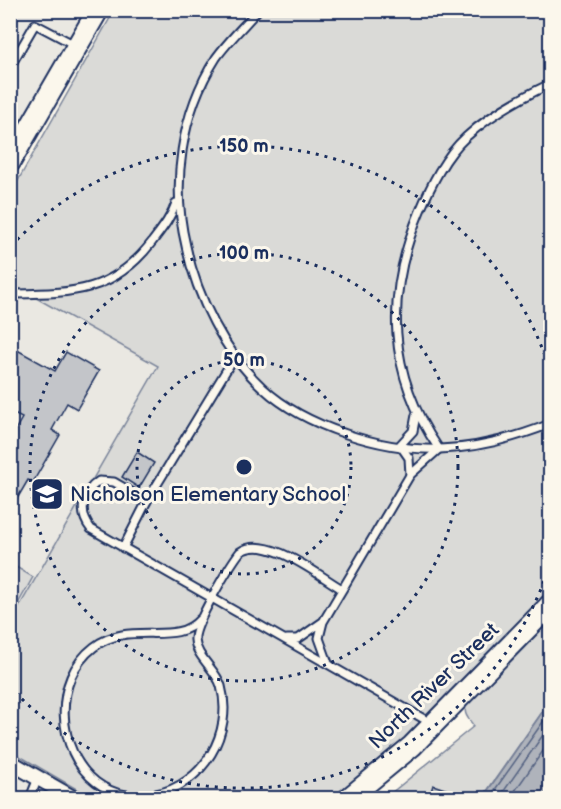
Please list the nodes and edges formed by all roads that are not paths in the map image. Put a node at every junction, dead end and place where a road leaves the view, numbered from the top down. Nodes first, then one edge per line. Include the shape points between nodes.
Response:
1 (98, 10) edge
2 (258, 10) edge
3 (77, 46) junction
4 (10, 67) edge
5 (550, 84) edge
6 (10, 162) edge
7 (177, 198) junction
8 (10, 294) edge
9 (235, 356) junction
10 (416, 413) junction
11 (550, 424) edge
12 (400, 445) junction
13 (439, 449) junction
14 (410, 475) junction
15 (147, 501) junction
16 (123, 548) junction
17 (342, 589) junction
18 (213, 598) junction
19 (550, 604) edge
20 (200, 620) junction
21 (323, 622) junction
22 (286, 639) junction
23 (328, 663) junction
24 (433, 724) junction
25 (10, 762) edge
26 (38, 778) junction
27 (30, 798) edge
28 (73, 798) edge
29 (349, 798) edge

1 - 3 street
2 - 7 lane via 216,58 198,96 182,152
3 - 4 lane via 34,24
3 - 6 street
5 - 10 lane via 497,113 464,139 433,183 416,220 400,270 396,316 402,364
7 - 8 lane via 173,212 145,251 106,282 77,292
7 - 9 lane via 197,286
9 - 12 lane via 264,389 286,406 355,436
9 - 15 lane
10 - 12 lane via 412,432
10 - 13 lane
11 - 13 lane via 486,443
12 - 13 lane
12 - 14 lane via 409,458
13 - 14 lane
14 - 17 lane
15 - 16 lane
15 - 16 lane via 106,480 86,492 83,507 87,524
16 - 18 lane
17 - 18 lane via 278,551 253,546 235,558
17 - 21 lane
18 - 20 lane
18 - 22 lane
19 - 24 street, North River Street
20 - 20 lane via 195,630 196,647 216,675 223,697 222,727 212,754 195,776 167,792 137,797 106,789 83,770 70,750 64,715 75,670 95,646 108,639 133,633 188,631
21 - 22 lane via 298,639
21 - 23 lane via 319,638
22 - 23 lane
23 - 24 lane
24 - 29 street, North River Street
25 - 26 street
26 - 27 lane
26 - 28 street

